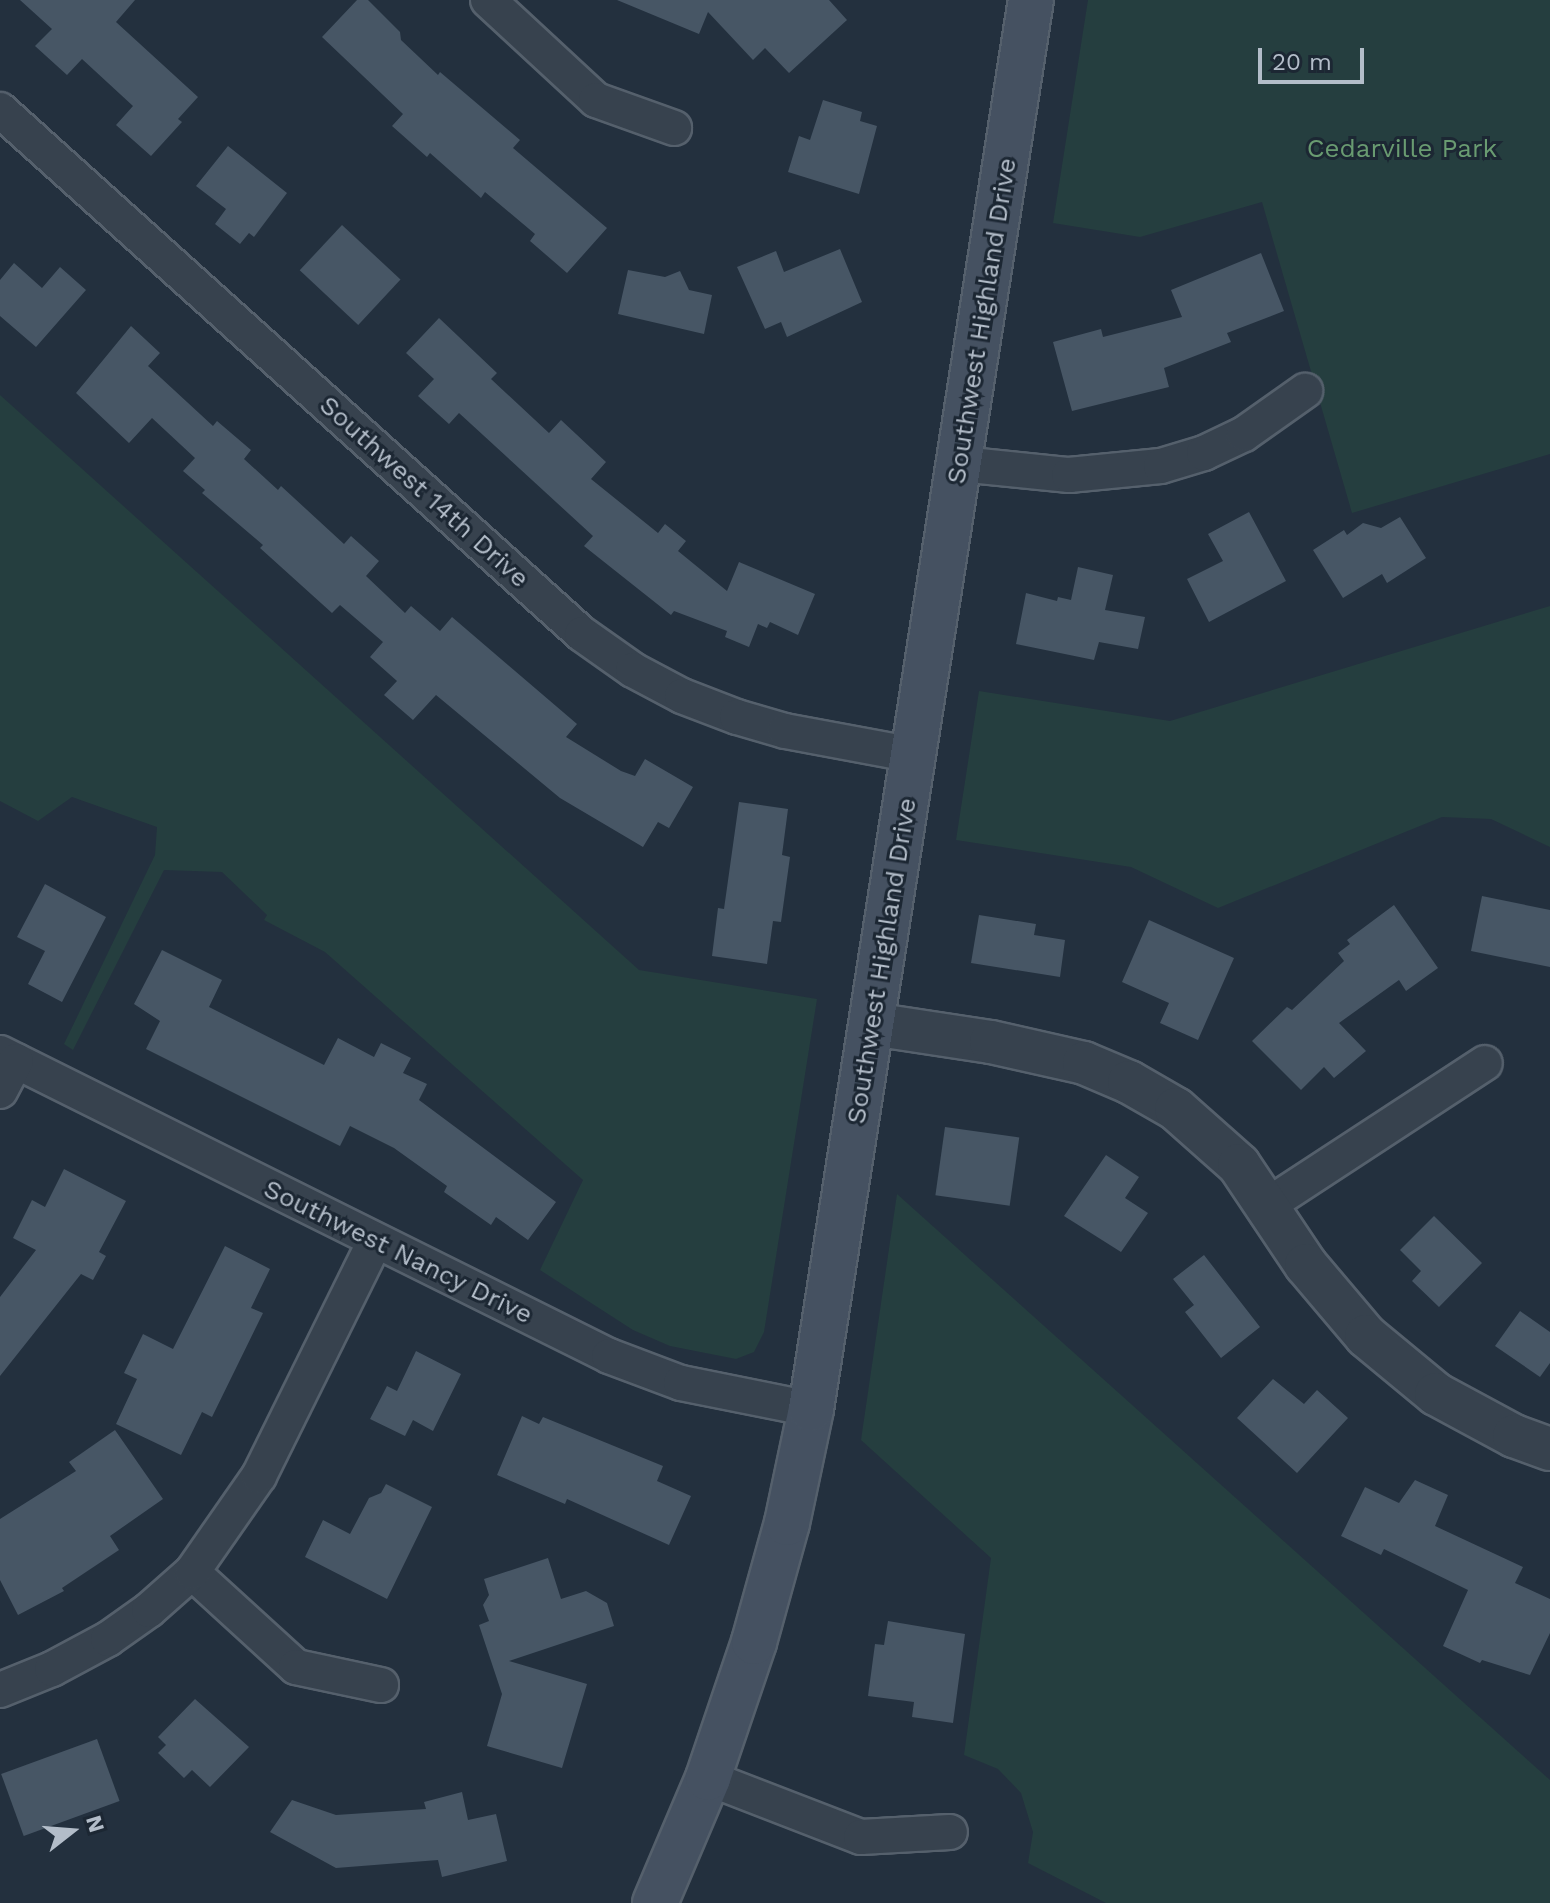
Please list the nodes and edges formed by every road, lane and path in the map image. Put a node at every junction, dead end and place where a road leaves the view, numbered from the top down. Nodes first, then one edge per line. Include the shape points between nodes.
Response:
1 (488, 0) edge
2 (1031, 0) edge
3 (0, 110) edge
4 (674, 128) dead end
5 (1305, 391) dead end
6 (960, 464) junction
7 (914, 755) junction
8 (872, 1024) junction
9 (8, 1057) edge
10 (1485, 1063) dead end
11 (0, 1091) edge
12 (1268, 1205) junction
13 (375, 1241) junction
14 (811, 1409) junction
15 (1550, 1449) edge
16 (192, 1572) junction
17 (381, 1685) dead end
18 (0, 1690) edge
19 (708, 1778) junction
20 (950, 1832) dead end
21 (655, 1903) edge

1 - 4 street via 596,100
2 - 6 main road, Southwest Highland Drive
3 - 7 street, Southwest 14th Drive via 582,634 633,670 737,717
5 - 6 street via 1244,434 1161,466 1069,475
6 - 7 main road, Southwest Highland Drive
7 - 8 main road, Southwest Highland Drive
8 - 12 street via 1036,1050 1129,1082 1211,1137
8 - 14 main road, Southwest Highland Drive
9 - 11 street
9 - 13 street, Southwest Nancy Drive
10 - 12 street
12 - 15 street via 1333,1300 1402,1369 1475,1416
13 - 14 street, Southwest Nancy Drive via 647,1372
13 - 16 street via 259,1476
14 - 19 main road, Southwest Highland Drive via 758,1627
16 - 17 street via 296,1667
16 - 18 street via 108,1639
19 - 20 street via 861,1837
19 - 21 main road, Southwest Highland Drive

